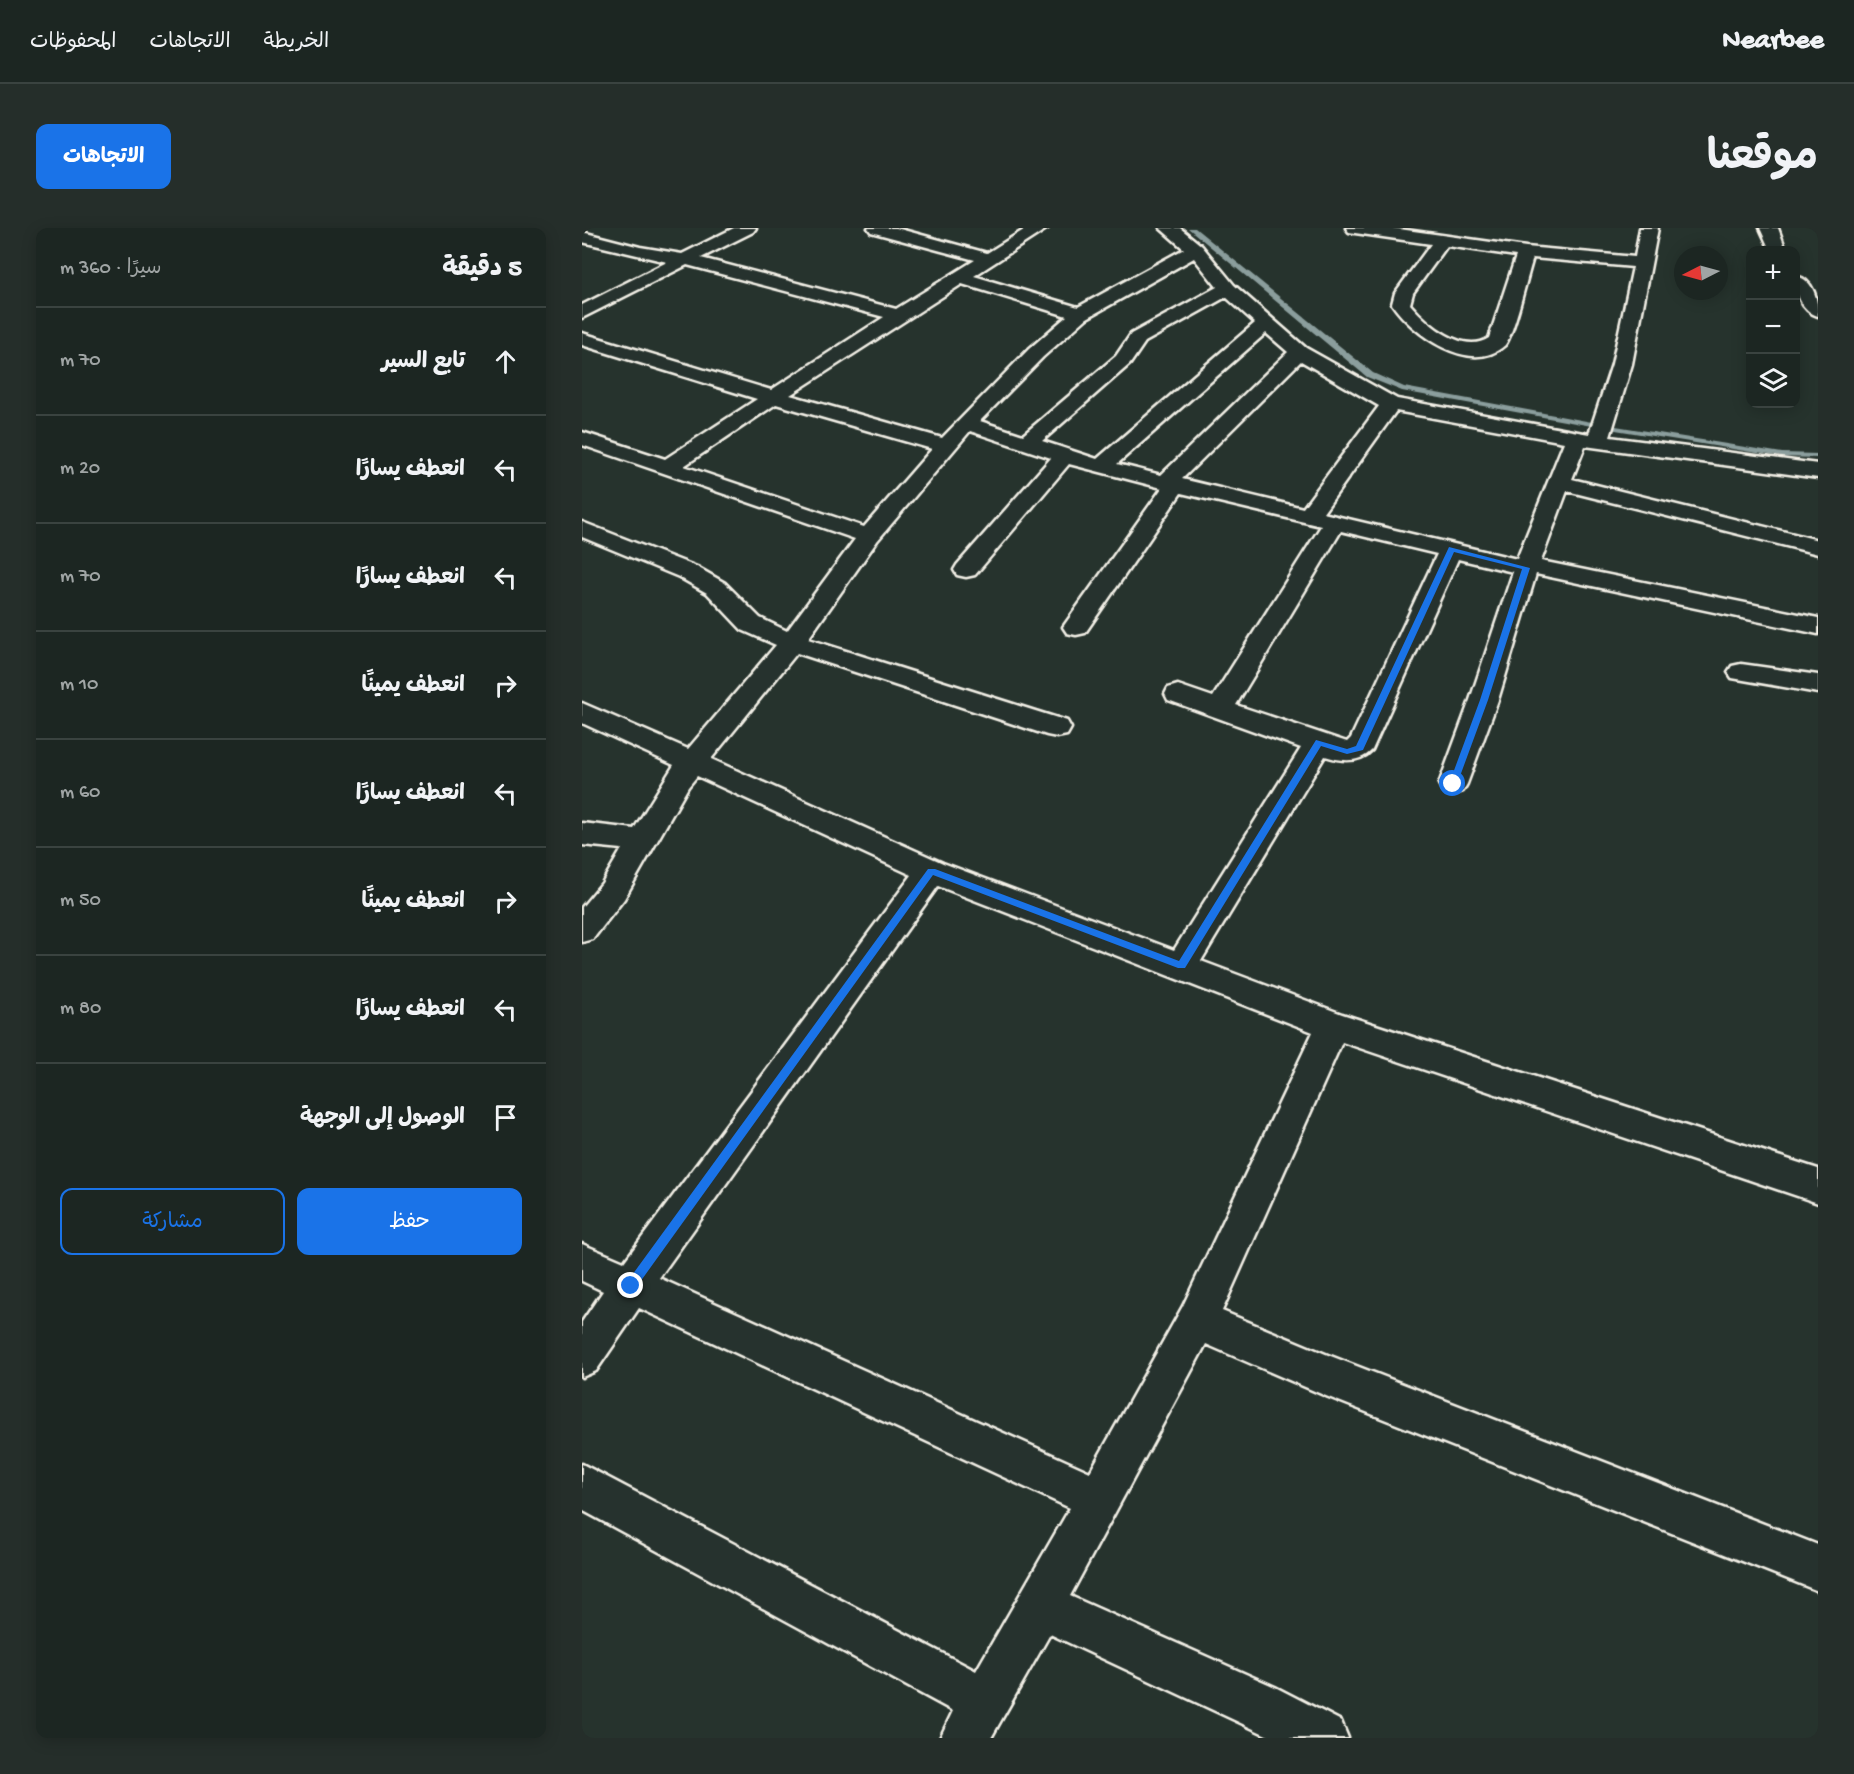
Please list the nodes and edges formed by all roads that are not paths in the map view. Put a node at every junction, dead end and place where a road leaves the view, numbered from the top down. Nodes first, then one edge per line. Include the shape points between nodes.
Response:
1 (747, 228) edge
2 (877, 228) edge
3 (1039, 228) edge
4 (1169, 228) edge
5 (1355, 228) edge
6 (1648, 228) edge
7 (1769, 228) edge
8 (1381, 230) edge
9 (582, 237) edge
10 (1443, 239) junction
11 (1776, 246) edge
12 (1196, 250) junction
13 (1526, 252) junction
14 (987, 258) junction
15 (687, 260) junction
16 (1642, 263) junction
17 (959, 277) junction
18 (1800, 286) edge
19 (1228, 289) junction
20 (1818, 310) edge
21 (582, 312) edge
22 (1080, 314) junction
23 (899, 315) junction
24 (1266, 324) junction
25 (582, 339) edge
26 (1299, 352) junction
27 (773, 397) junction
28 (1391, 404) junction
29 (966, 423) junction
30 (582, 438) edge
31 (1587, 440) junction
32 (1026, 442) junction
33 (946, 446) junction
34 (1064, 456) junction
35 (667, 466) junction
36 (1101, 467) junction
37 (1818, 471) edge
38 (1172, 482) junction
39 (1558, 482) junction
40 (1310, 515) junction
41 (1336, 521) junction
42 (582, 529) edge
43 (869, 536) junction
44 (1818, 547) edge
45 (1451, 549) junction
46 (1527, 567) junction
47 (966, 570) dead end
48 (1818, 626) edge
49 (1076, 627) dead end
50 (792, 643) junction
51 (1741, 672) dead end
52 (1818, 684) edge
53 (1178, 694) dead end
54 (1220, 708) junction
55 (582, 712) edge
56 (1057, 728) dead end
57 (1319, 742) junction
58 (693, 761) junction
59 (1453, 784) dead end
60 (582, 834) edge
61 (642, 841) junction
62 (932, 871) junction
63 (582, 930) edge
64 (1182, 965) junction
65 (1333, 1025) junction
66 (1818, 1186) edge
67 (582, 1262) edge
68 (631, 1286) junction
69 (1197, 1320) junction
70 (582, 1357) edge
71 (582, 1486) edge
72 (1097, 1498) junction
73 (1818, 1568) edge
74 (1040, 1606) junction
75 (975, 1720) edge
76 (1324, 1738) edge

1 - 15 street
2 - 14 street
3 - 14 street
4 - 12 street
5 - 8 street
6 - 16 street
7 - 11 street
8 - 10 street
9 - 15 street
10 - 13 street
10 - 13 street via 1404,293 1401,304 1433,336 1468,349 1484,350 1498,341
12 - 19 street
12 - 22 street
13 - 16 street
14 - 17 street
15 - 21 street
15 - 23 street
16 - 31 street via 1626,347 1606,420
17 - 22 street
17 - 23 street
18 - 20 street
19 - 24 street
19 - 32 street via 1138,338 1123,360
22 - 29 street
23 - 27 street
24 - 26 street
24 - 36 street
25 - 27 street
26 - 28 street
26 - 38 street
27 - 33 street
27 - 35 street
28 - 31 street
28 - 40 street
29 - 32 street
29 - 33 street
30 - 35 street
31 - 37 street
31 - 39 street
32 - 34 street
33 - 43 street
34 - 36 street
34 - 47 street
35 - 43 street
36 - 38 street
38 - 40 street
38 - 49 street
39 - 44 street
39 - 46 street
40 - 41 street
41 - 45 street
41 - 54 street
42 - 50 street via 688,572 716,588 751,624
43 - 50 street
45 - 46 street
45 - 57 street via 1360,748 1347,752
46 - 48 street
46 - 59 street
50 - 56 street
50 - 58 street
51 - 52 street
53 - 54 street
54 - 57 street
55 - 58 street
57 - 64 street
58 - 61 street
58 - 62 street
60 - 61 street
61 - 63 street via 613,891
62 - 64 street
62 - 68 street
64 - 65 street
65 - 66 street
65 - 69 street
67 - 68 street
68 - 70 street
68 - 72 street
69 - 72 street
69 - 73 street via 1326,1375
71 - 75 street
72 - 74 street
74 - 75 street
74 - 76 street via 1258,1704

